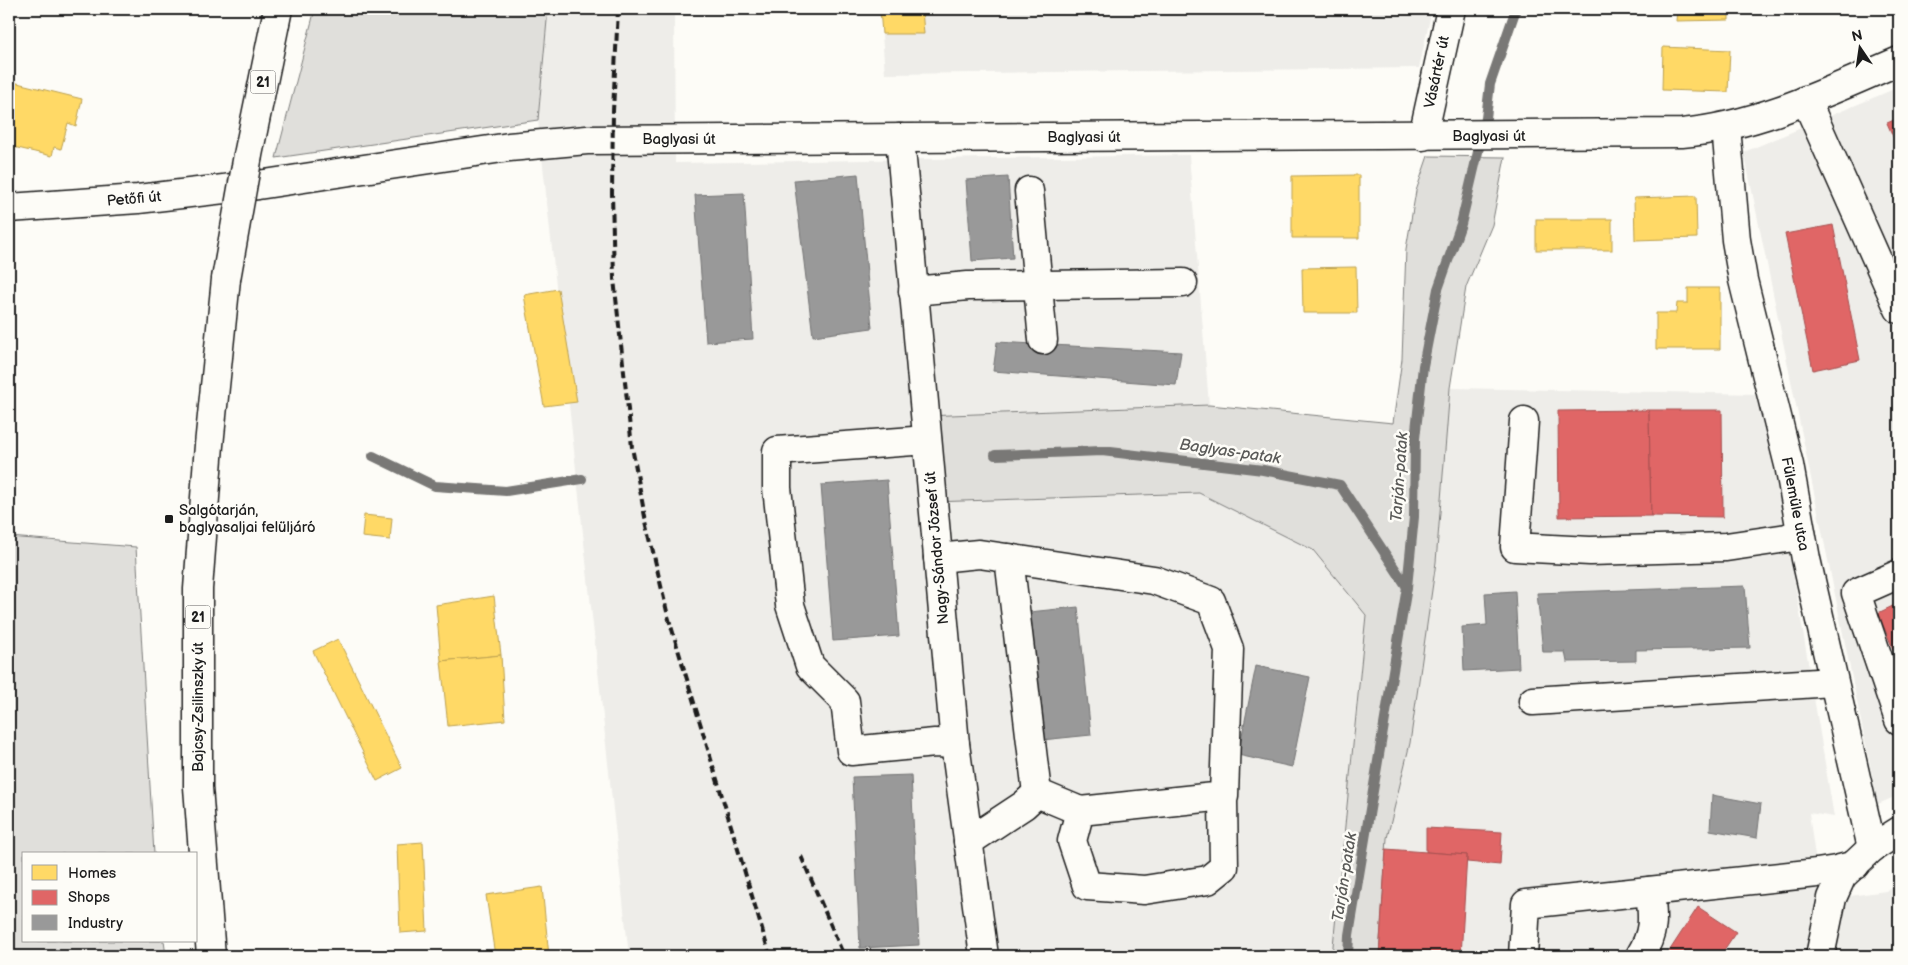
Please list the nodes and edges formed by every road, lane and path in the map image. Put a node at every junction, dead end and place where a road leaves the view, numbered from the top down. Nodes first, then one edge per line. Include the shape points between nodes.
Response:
1 (278, 9) edge
2 (1451, 9) edge
3 (1899, 62) edge
4 (1806, 100) junction
5 (1726, 127) junction
6 (1428, 136) junction
7 (900, 138) junction
8 (258, 185) joint
9 (1029, 190) dead end
10 (9, 208) edge
11 (1893, 274) edge
12 (1183, 283) dead end
13 (1038, 285) junction
14 (913, 291) junction
15 (1899, 308) edge
16 (1043, 340) dead end
17 (1524, 421) dead end
18 (927, 440) junction
19 (1801, 533) junction
20 (938, 558) junction
21 (1009, 558) junction
22 (1899, 574) edge
23 (1833, 682) junction
24 (1533, 701) dead end
25 (1899, 720) edge
26 (955, 744) junction
27 (1037, 793) junction
28 (1224, 796) junction
29 (1080, 811) junction
30 (1899, 831) edge
31 (968, 842) junction
32 (1863, 856) junction
33 (1650, 891) junction
34 (211, 956) edge
35 (984, 956) edge
36 (1524, 956) edge
37 (1640, 956) edge
38 (1820, 956) edge

1 - 34 street, Bajcsy-Zsilinszky út / 21, bridge via 226,280 198,589 198,786
2 - 6 street, Vásártér út
3 - 4 street, Baglyasi út
4 - 5 street, Baglyasi út
4 - 11 street
5 - 6 street, Baglyasi út via 1682,134
5 - 19 street, Fülemüle utca via 1736,240 1743,280 1789,465
6 - 7 street, Baglyasi út
7 - 8 street, Baglyasi út via 558,142
7 - 14 street, Nagy-Sándor József út
8 - 10 street, Petőfi út via 138,199
9 - 13 street
11 - 15 street
12 - 13 street
13 - 14 street
13 - 16 street
14 - 18 street, Nagy-Sándor József út
17 - 19 street via 1515,547 1590,551 1726,547
18 - 20 street, Nagy-Sándor József út
18 - 26 street via 777,451 777,488 790,604 810,666 845,701 852,751
19 - 23 street, Fülemüle utca
20 - 21 street via 979,554
20 - 26 street, Nagy-Sándor József út
21 - 27 street
21 - 28 street via 1154,580 1211,601 1229,649
22 - 25 street via 1856,593
23 - 24 street
23 - 32 street, Fülemüle utca
26 - 31 street, Nagy-Sándor József út
27 - 29 street
27 - 31 street
28 - 29 street
28 - 29 street via 1224,867 1208,880 1144,890 1087,886 1072,841
30 - 32 street
31 - 35 street, Nagy-Sándor József út
32 - 33 street via 1817,873
32 - 38 street via 1842,876 1835,890
33 - 36 street via 1526,904
33 - 37 street via 1652,933

